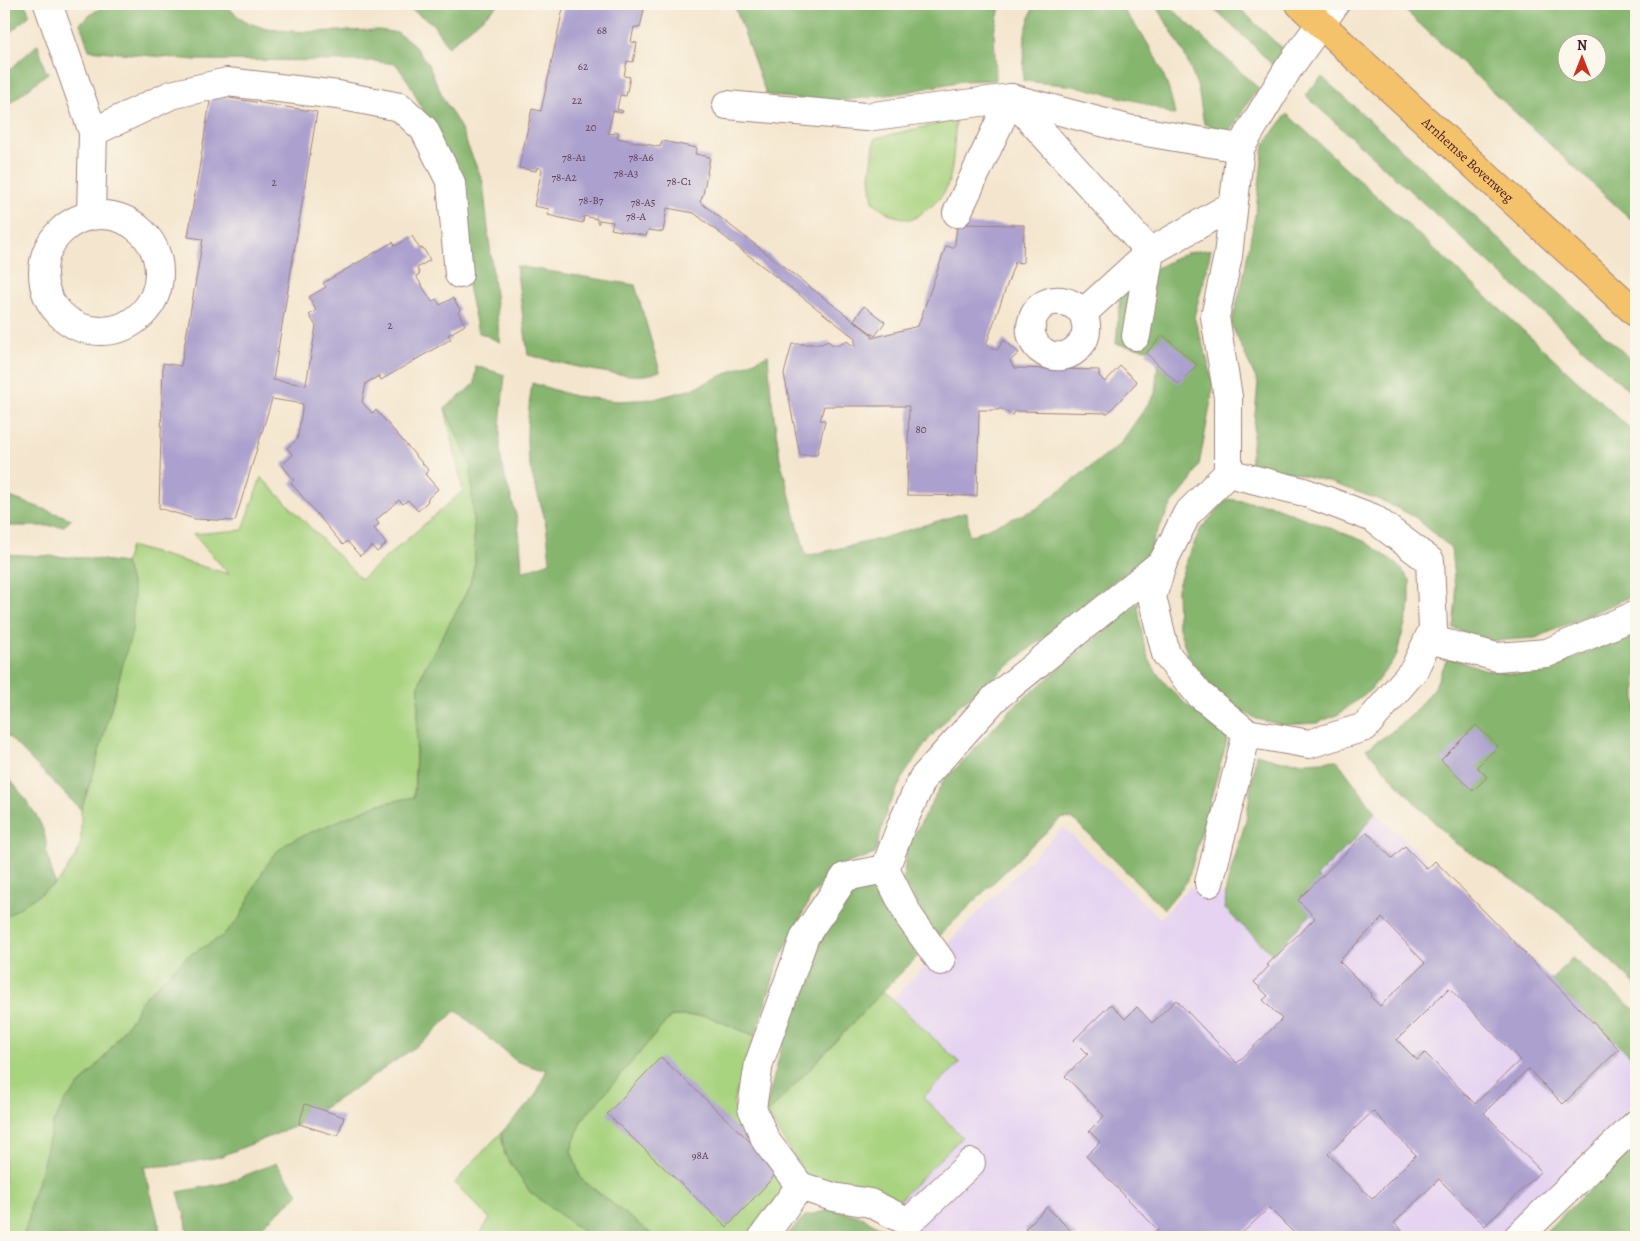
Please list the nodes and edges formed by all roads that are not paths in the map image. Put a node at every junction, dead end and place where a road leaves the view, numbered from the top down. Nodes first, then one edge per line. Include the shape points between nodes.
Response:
1 (48, 4) edge
2 (1300, 4) edge
3 (1328, 13) edge
4 (1011, 98) junction
5 (727, 105) dead end
6 (93, 132) junction
7 (1240, 148) junction
8 (1233, 205) junction
9 (957, 214) dead end
10 (91, 216) junction
11 (1150, 252) junction
12 (459, 274) dead end
13 (1083, 313) dead end
14 (1636, 313) edge
15 (1136, 336) dead end
16 (1228, 474) junction
17 (1163, 562) junction
18 (1636, 615) edge
19 (1429, 639) junction
20 (1247, 733) junction
21 (885, 869) junction
22 (1209, 883) dead end
23 (941, 961) dead end
24 (1636, 1124) edge
25 (971, 1163) dead end
26 (800, 1186) junction
27 (763, 1237) edge
28 (1518, 1237) edge

1 - 6 lane
2 - 3 main road, Arnhemse Bovenweg
3 - 7 lane via 1288,69
3 - 14 main road, Arnhemse Bovenweg via 1358,59
4 - 5 lane via 866,117
4 - 7 lane via 1128,130
4 - 9 lane
4 - 11 lane
6 - 10 lane
6 - 12 lane via 171,95 227,82 338,95 400,107 424,129 451,183
7 - 8 lane
8 - 11 lane
8 - 16 lane via 1228,256 1215,316 1228,397
10 - 10 lane via 73,223 58,235 48,251 43,269 45,288 53,306 66,320 83,329 121,328 138,319 158,287 159,268 154,249 128,222 110,216
11 - 13 lane
11 - 15 lane
16 - 17 lane via 1187,514
16 - 19 lane via 1304,492 1373,518 1430,562 1433,629
17 - 20 lane via 1152,597 1166,654 1199,694
17 - 21 lane via 995,698 923,778
18 - 19 lane via 1547,653 1497,657
19 - 20 lane via 1414,670 1365,727 1309,744
20 - 22 lane
21 - 23 lane via 910,918
21 - 26 lane via 845,877 805,936 759,1063 752,1108 766,1141
24 - 28 lane
25 - 26 lane via 909,1222 870,1203
26 - 27 lane

